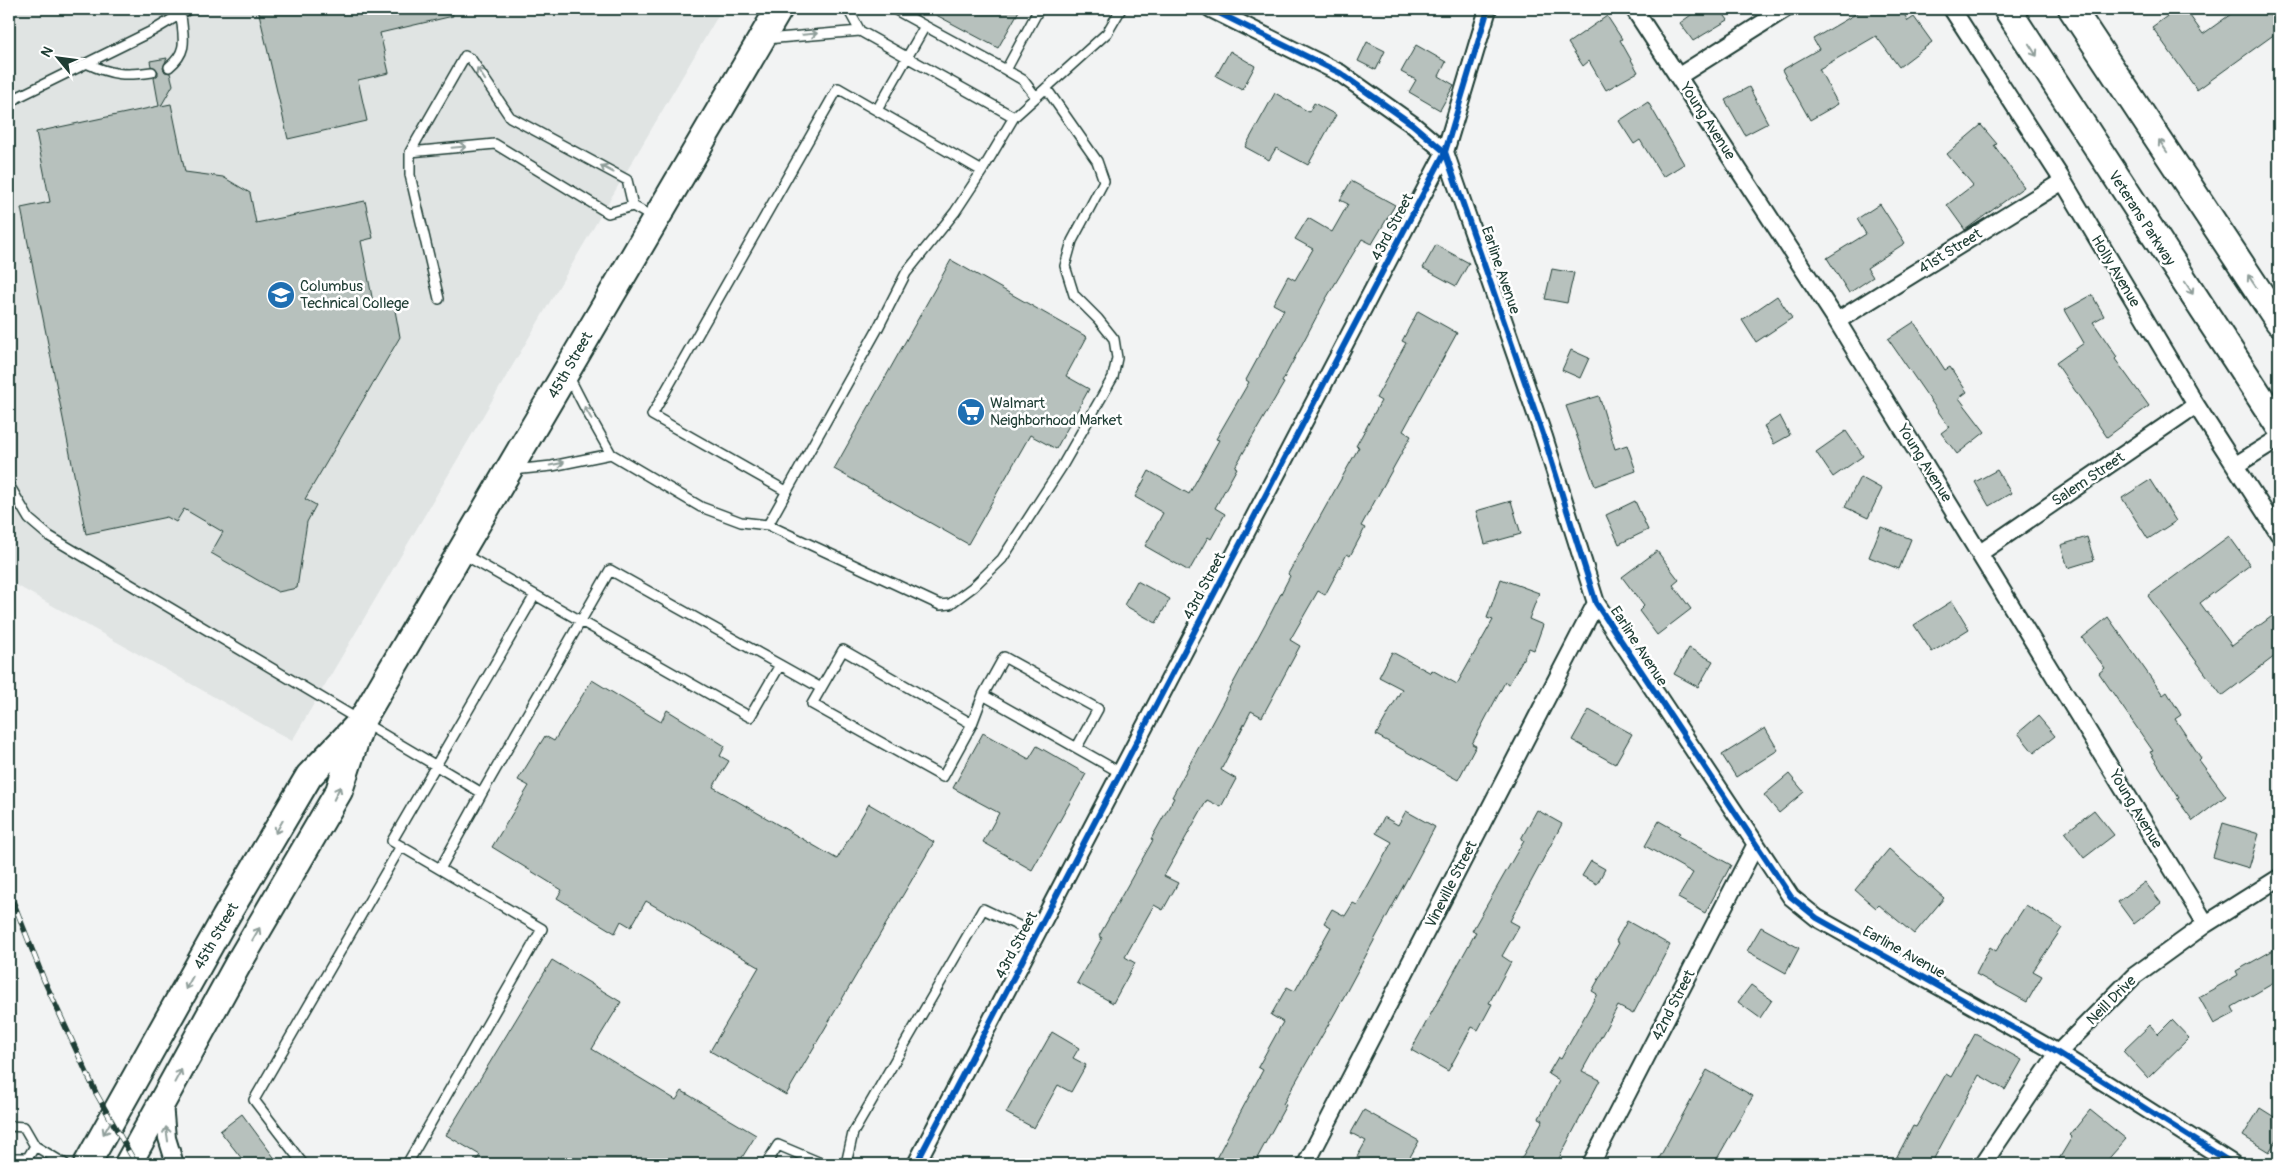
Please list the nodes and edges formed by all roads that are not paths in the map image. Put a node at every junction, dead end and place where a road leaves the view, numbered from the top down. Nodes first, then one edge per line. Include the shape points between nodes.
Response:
1 (189, 9) edge
2 (779, 9) edge
3 (848, 9) edge
4 (894, 9) edge
5 (1039, 9) edge
6 (1121, 9) edge
7 (1211, 9) edge
8 (1488, 9) edge
9 (1634, 9) edge
10 (1785, 9) edge
11 (1952, 9) edge
12 (2006, 9) edge
13 (2072, 9) edge
14 (181, 14) junction
15 (925, 26) junction
16 (860, 31) junction
17 (761, 39) junction
18 (908, 57) junction
19 (86, 64) junction
20 (169, 67) dead end
21 (1006, 70) junction
22 (152, 72) dead end
23 (1679, 76) junction
24 (1046, 88) junction
25 (1036, 97) junction
26 (9, 106) edge
27 (877, 110) junction
28 (1014, 117) junction
29 (410, 152) junction
30 (1446, 152) junction
31 (982, 171) junction
32 (2063, 181) junction
33 (633, 206) junction
34 (656, 219) junction
35 (439, 299) dead end
36 (1838, 321) junction
37 (2279, 322) edge
38 (566, 371) junction
39 (2196, 405) junction
40 (2279, 426) edge
41 (2279, 438) edge
42 (612, 454) junction
43 (2236, 465) junction
44 (509, 470) junction
45 (9, 485) edge
46 (786, 491) junction
47 (768, 525) junction
48 (2279, 534) edge
49 (460, 552) junction
50 (1980, 553) junction
51 (535, 595) junction
52 (1596, 603) junction
53 (582, 622) junction
54 (780, 665) junction
55 (821, 688) junction
56 (983, 695) junction
57 (362, 720) junction
58 (972, 724) junction
59 (1077, 747) junction
60 (436, 765) junction
61 (1121, 773) junction
62 (482, 792) junction
63 (400, 846) junction
64 (1755, 846) junction
65 (440, 869) junction
66 (2279, 878) edge
67 (2206, 924) junction
68 (1036, 934) junction
69 (2058, 1053) junction
70 (164, 1102) junction
71 (9, 1126) edge
72 (35, 1146) junction
73 (9, 1158) edge
74 (25, 1161) edge
75 (65, 1164) edge
76 (87, 1164) edge
77 (128, 1164) edge
78 (175, 1164) edge
79 (303, 1164) edge
80 (407, 1164) edge
81 (766, 1164) edge
82 (823, 1164) edge
83 (846, 1164) edge
84 (916, 1164) edge
85 (1306, 1164) edge
86 (1592, 1164) edge
87 (1983, 1164) edge
88 (2233, 1164) edge

1 - 14 lane
2 - 17 main road, 45th Street
3 - 16 lane
4 - 15 lane
5 - 21 lane
6 - 24 lane via 1107,33
7 - 30 street via 1340,73
8 - 30 street, 43rd Street
9 - 23 street, Young Avenue
10 - 23 street
11 - 32 street, Holly Avenue
12 -> 40 main road, Veterans Parkway
37 -> 13 main road
14 - 19 lane
14 - 20 lane via 182,52
15 - 18 lane
15 - 21 lane
17 -> 16 lane
16 - 18 lane
17 - 34 main road, 45th Street
18 - 27 lane
18 - 28 lane
19 - 22 lane via 126,76
19 - 26 lane via 18,97
21 - 25 lane via 1023,80
23 - 36 street, Young Avenue
24 - 25 lane
24 - 47 lane via 1097,161 1104,181 1072,241 1065,266 1074,295 1114,339 1117,358 1113,377 1061,468 1002,559 950,604 940,605
25 - 28 lane
27 - 31 lane
27 - 46 lane via 838,88 652,415
28 - 31 lane
29 -> 33 lane via 495,144 608,213
33 -> 29 lane via 627,180 510,117 465,56
29 - 35 lane via 410,175
30 - 52 street, Earline Avenue via 1544,438
30 - 61 street, 43rd Street
31 - 46 lane via 906,273
32 - 36 street, 41st Street
32 - 39 street, Holly Avenue
33 - 34 lane
34 - 38 main road, 45th Street
36 - 50 street, Young Avenue
42 -> 38 lane
38 - 44 main road, 45th Street
39 - 43 street, Holly Avenue
39 - 50 street, Salem Street
41 - 43 street
44 -> 42 lane via 552,466
42 - 47 lane via 702,507 741,522
43 - 48 street, Holly Avenue
44 - 49 main road, 45th Street
45 - 57 lane via 29,519 49,536
46 - 47 lane
49 - 51 lane
49 - 57 main road, 45th Street
50 - 67 street, Young Avenue
51 - 53 lane
51 - 60 lane
52 - 64 street, Earline Avenue
52 - 85 street, Vineville Street
53 - 54 lane via 750,717
53 - 54 lane via 610,570
53 - 62 lane
54 - 55 lane
55 - 58 lane via 843,650
55 - 58 lane via 812,704 943,777
56 - 58 lane
56 - 59 lane
56 - 59 lane via 1004,657 1081,699 1098,709
57 - 60 lane
70 -> 57 main road, 45th Street via 238,964 339,791
57 -> 76 main road, 45th Street via 308,776
59 - 61 lane
60 - 62 lane
60 - 63 lane via 392,841
61 - 68 street, 43rd Street
62 - 65 lane
63 - 65 lane
63 - 79 lane via 254,1100
64 - 69 street, Earline Avenue via 1791,897 1817,918
64 - 86 street, 42nd Street
65 - 80 lane via 542,929
66 - 67 street, Neill Drive
67 - 69 street, Neill Drive via 2134,976
68 - 83 lane via 983,909 853,1133
68 - 84 street, 43rd Street
69 - 87 street, Neill Drive
69 - 88 street, Earline Avenue
70 - 77 main road, 45th Street
78 -> 70 street via 167,1138
71 - 72 lane via 24,1127
72 - 74 lane
72 - 75 lane
73 - 74 lane
81 - 82 lane via 778,1144

